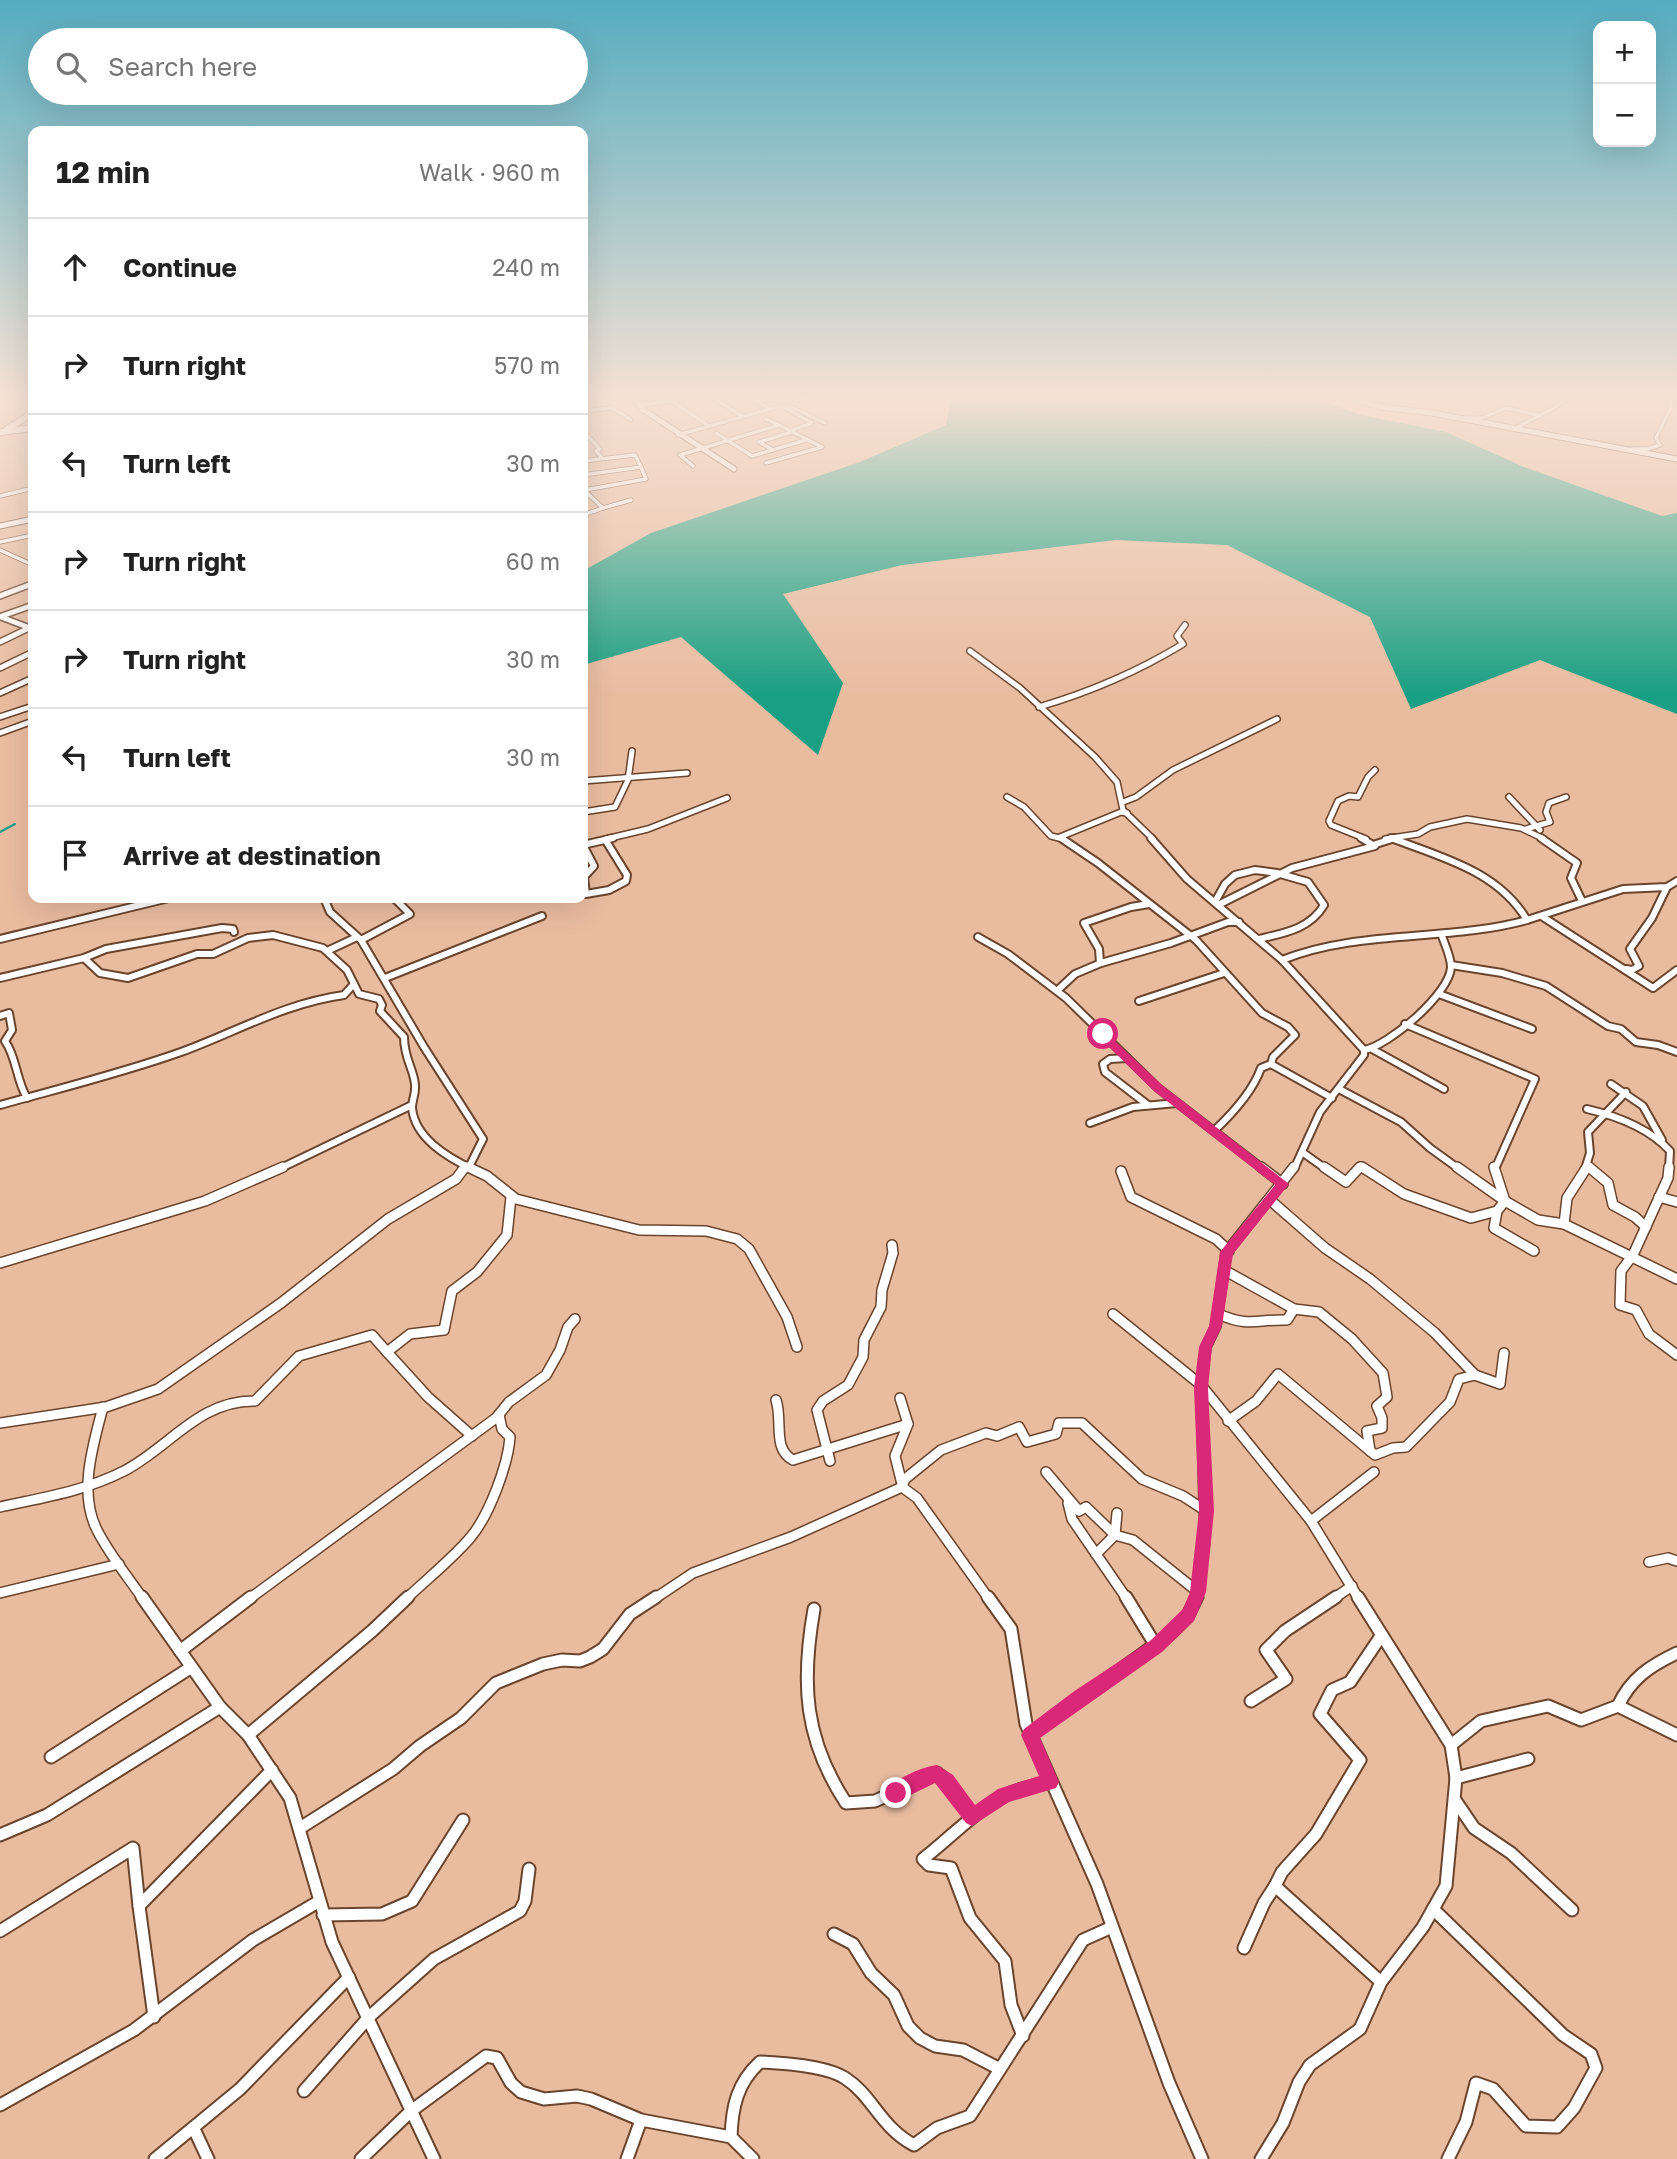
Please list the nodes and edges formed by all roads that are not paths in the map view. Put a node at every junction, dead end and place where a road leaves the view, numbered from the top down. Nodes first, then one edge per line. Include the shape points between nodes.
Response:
1 (588, 494) edge
2 (592, 498) junction
3 (588, 499) edge
4 (631, 500) dead end
5 (603, 508) junction
6 (588, 513) edge
7 (28, 520) edge
8 (0, 526) edge
9 (28, 536) edge
10 (0, 542) edge
11 (0, 550) edge
12 (28, 560) edge
13 (23, 561) junction
14 (28, 563) edge
15 (28, 586) edge
16 (0, 596) edge
17 (28, 607) edge
18 (1, 616) edge
19 (1185, 625) dead end
20 (28, 626) edge
21 (28, 629) edge
22 (0, 642) edge
23 (970, 651) dead end
24 (28, 655) edge
25 (0, 658) edge
26 (8, 665) junction
27 (0, 668) edge
28 (28, 680) edge
29 (0, 693) edge
30 (1039, 707) junction
31 (28, 708) edge
32 (0, 717) edge
33 (1277, 719) dead end
34 (28, 723) edge
35 (0, 733) edge
36 (632, 751) dead end
37 (1374, 770) dead end
38 (687, 773) dead end
39 (629, 777) junction
40 (588, 781) edge
41 (727, 797) dead end
42 (1007, 797) dead end
43 (1509, 797) dead end
44 (1566, 797) dead end
45 (1123, 802) junction
46 (588, 812) edge
47 (1124, 812) junction
48 (1539, 826) junction
49 (1522, 829) junction
50 (1060, 837) junction
51 (1391, 838) junction
52 (1545, 840) junction
53 (606, 841) junction
54 (588, 844) edge
55 (1376, 845) junction
56 (588, 855) edge
57 (588, 873) edge
58 (1279, 874) junction
59 (1677, 881) edge
60 (1667, 887) junction
61 (588, 894) edge
62 (1582, 901) junction
63 (149, 903) edge
64 (326, 903) edge
65 (399, 903) edge
66 (1216, 903) junction
67 (1149, 904) junction
68 (542, 916) dead end
69 (1543, 917) junction
70 (1527, 920) junction
71 (1240, 922) junction
72 (234, 932) dead end
73 (1191, 936) junction
74 (1442, 936) junction
75 (978, 937) dead end
76 (359, 938) junction
77 (1259, 939) junction
78 (0, 940) edge
79 (327, 951) junction
80 (84, 958) junction
81 (1282, 960) junction
82 (1100, 963) junction
83 (1451, 965) junction
84 (1622, 968) junction
85 (1677, 970) edge
86 (1224, 973) junction
87 (0, 978) edge
88 (385, 978) junction
89 (354, 984) junction
90 (1059, 989) dead end
91 (1439, 993) junction
92 (1139, 1001) dead end
93 (0, 1016) edge
94 (1405, 1024) junction
95 (1532, 1029) dead end
96 (1368, 1050) junction
97 (1677, 1052) edge
98 (1127, 1058) junction
99 (1271, 1064) junction
100 (1611, 1084) dead end
101 (1339, 1089) junction
102 (1444, 1089) dead end
103 (1626, 1092) junction
104 (27, 1098) junction
105 (1332, 1098) junction
106 (1177, 1103) junction
107 (0, 1105) edge
108 (412, 1105) junction
109 (1148, 1106) junction
110 (1587, 1109) dead end
111 (1608, 1114) junction
112 (1090, 1123) dead end
113 (1214, 1131) junction
114 (1662, 1141) junction
115 (1674, 1150) edge
116 (1302, 1152) junction
117 (467, 1167) junction
118 (1589, 1167) junction
119 (1121, 1171) dead end
120 (1283, 1184) junction
121 (511, 1197) junction
122 (1659, 1197) junction
123 (1270, 1200) junction
124 (1505, 1201) junction
125 (1677, 1202) edge
126 (1497, 1211) junction
127 (1564, 1224) junction
128 (1646, 1227) junction
129 (892, 1245) dead end
130 (1229, 1251) junction
131 (1534, 1251) dead end
132 (1633, 1255) junction
133 (0, 1264) edge
134 (1224, 1270) junction
135 (1677, 1279) edge
136 (1294, 1308) junction
137 (1113, 1314) dead end
138 (1218, 1314) junction
139 (575, 1320) dead end
140 (797, 1348) dead end
141 (387, 1352) junction
142 (1504, 1353) dead end
143 (1677, 1355) edge
144 (1475, 1375) junction
145 (1201, 1385) junction
146 (900, 1398) dead end
147 (776, 1400) dead end
148 (103, 1407) junction
149 (499, 1415) junction
150 (1228, 1421) junction
151 (0, 1423) edge
152 (908, 1424) junction
153 (472, 1436) junction
154 (827, 1450) junction
155 (1370, 1451) junction
156 (830, 1461) dead end
157 (1046, 1472) dead end
158 (1374, 1472) dead end
159 (902, 1487) junction
160 (87, 1488) junction
161 (1068, 1501) junction
162 (0, 1507) edge
163 (1206, 1511) junction
164 (1117, 1513) dead end
165 (1311, 1521) junction
166 (1115, 1535) junction
167 (1096, 1554) junction
168 (1677, 1561) edge
169 (1649, 1562) dead end
170 (119, 1564) junction
171 (1352, 1586) junction
172 (1198, 1592) junction
173 (0, 1594) edge
174 (814, 1609) dead end
175 (1381, 1636) junction
176 (1156, 1646) junction
177 (180, 1651) junction
178 (1677, 1653) edge
179 (190, 1668) junction
180 (1251, 1701) dead end
181 (1618, 1706) junction
182 (220, 1707) junction
183 (248, 1734) junction
184 (1030, 1735) junction
185 (1677, 1735) edge
186 (1451, 1745) junction
187 (51, 1757) dead end
188 (1528, 1759) dead end
189 (272, 1770) junction
190 (1456, 1778) junction
191 (1050, 1782) junction
192 (1454, 1800) junction
193 (972, 1817) junction
194 (463, 1820) dead end
195 (300, 1828) junction
196 (0, 1835) edge
197 (529, 1869) dead end
198 (1275, 1886) junction
199 (318, 1902) junction
200 (139, 1906) junction
201 (1433, 1909) junction
202 (1572, 1910) dead end
203 (323, 1915) junction
204 (1112, 1927) junction
205 (0, 1931) edge
206 (834, 1934) dead end
207 (1244, 1948) dead end
208 (349, 1977) junction
209 (1381, 1982) junction
210 (154, 2017) junction
211 (369, 2017) junction
212 (1023, 2036) junction
213 (998, 2068) junction
214 (304, 2091) dead end
215 (0, 2105) edge
216 (411, 2111) junction
217 (641, 2120) junction
218 (194, 2129) junction
219 (731, 2137) junction
220 (155, 2159) edge
221 (208, 2159) edge
222 (361, 2159) edge
223 (434, 2159) edge
224 (627, 2159) edge
225 (753, 2159) edge
226 (1202, 2159) edge
227 (1261, 2159) edge
228 (1448, 2159) edge

1 - 2 street
2 - 3 street
2 - 5 street
4 - 5 street
5 - 6 street
7 - 8 street
9 - 10 street
11 - 13 street
12 - 13 street
13 - 14 street
15 - 16 street
17 - 18 street
18 - 20 street
19 - 30 street via 1177,636 1183,644 1142,669
21 - 22 street
23 - 30 street
24 - 26 street
25 - 26 street
26 - 27 street
28 - 29 street
30 - 45 street via 1096,757 1117,782
31 - 32 street
33 - 45 street via 1173,770
34 - 35 street
36 - 39 street
37 - 55 street via 1358,797 1338,801 1329,821
38 - 39 street
39 - 40 street
39 - 46 street via 615,807
41 - 53 street
42 - 50 street via 1024,807 1051,836
43 - 48 street
44 - 48 street via 1549,803 1550,822
45 - 47 street
47 - 50 street
47 - 66 street
48 - 49 street
48 - 52 street
49 - 51 street via 1467,819
49 - 52 street
50 - 67 street
51 - 55 street
51 - 70 street via 1500,887
52 - 62 street via 1577,863 1572,878
53 - 54 street
53 - 61 street via 627,875 626,881
55 - 58 street
56 - 57 street via 594,866
58 - 66 street
58 - 66 street via 1256,870 1235,876
58 - 77 street via 1308,881 1324,905 1319,916 1300,929
59 - 60 street
60 - 62 street via 1623,890
60 - 84 street via 1630,949 1639,966
62 - 69 street
63 - 78 street
64 - 76 street
65 - 76 street via 410,914
66 - 71 street
67 - 73 street
67 - 82 street via 1084,923 1099,949
68 - 88 street
69 - 70 street
69 - 84 street
70 - 74 street
71 - 73 street
71 - 77 street
72 - 80 street via 222,928 156,938
73 - 82 street
73 - 86 street
74 - 81 street via 1345,943
74 - 83 street
75 - 98 street via 1066,998
76 - 79 street
76 - 88 street
77 - 81 street
79 - 80 street via 295,939 261,935 213,954 197,954 123,978 100,973
79 - 89 street
80 - 87 street
81 - 96 street
82 - 90 street
83 - 91 street
83 - 97 street via 1546,986 1636,1042
84 - 85 street via 1653,988
86 - 92 street
86 - 99 street via 1262,1013 1295,1035
88 - 117 street via 483,1139
89 - 104 street via 344,995 271,1013 181,1052
89 - 108 street via 359,994 379,999 380,1011 404,1037 404,1055 415,1085
91 - 94 street
91 - 95 street
93 - 104 street via 9,1013 12,1030 5,1041 13,1051 20,1088
94 - 96 street via 1377,1048
94 - 124 street via 1535,1079 1494,1167
96 - 101 street
96 - 102 street
98 - 106 street
98 - 109 street via 1102,1064 1105,1072
99 - 105 street
99 - 113 street via 1261,1068 1237,1109
100 - 103 street
101 - 105 street
101 - 124 street via 1401,1122 1430,1149
103 - 111 street
103 - 114 street via 1643,1106
104 - 107 street
105 - 116 street
106 - 109 street
106 - 113 street
108 - 117 street via 422,1136
108 - 133 street via 205,1201
109 - 112 street
110 - 111 street
111 - 114 street
111 - 118 street via 1588,1132
113 - 120 street
114 - 115 street
115 - 122 street
116 - 120 street
116 - 126 street via 1346,1182 1361,1166 1404,1194 1471,1218
117 - 121 street via 487,1176
117 - 148 street via 456,1179 388,1219 281,1303 158,1388
118 - 127 street via 1567,1198
118 - 128 street via 1608,1183 1613,1205
119 - 130 street via 1131,1197 1216,1239
120 - 123 street
121 - 140 street via 639,1230 706,1231 737,1238 749,1249 787,1317
121 - 141 street via 507,1235 477,1272 453,1291 444,1330 410,1334
122 - 125 street
122 - 128 street
123 - 130 street
123 - 144 street via 1435,1333
124 - 126 street
124 - 127 street via 1538,1220
126 - 131 street via 1494,1228
127 - 132 street
128 - 132 street
129 - 154 street via 881,1307 864,1340 863,1357 848,1385 817,1410
130 - 134 street
132 - 135 street
132 - 143 street via 1621,1271 1620,1305 1636,1310 1649,1334
134 - 136 street
134 - 138 street
136 - 138 street via 1287,1320 1264,1323 1237,1322
136 - 155 street via 1319,1312 1383,1373 1387,1397 1377,1406 1382,1428 1367,1431
137 - 145 street
138 - 145 street via 1206,1347
139 - 149 street via 545,1375
141 - 153 street
141 - 160 street via 372,1335 299,1356 255,1401 224,1405 193,1419 128,1468
142 - 144 street via 1500,1384
144 - 155 street via 1459,1379 1450,1402 1406,1447 1375,1455
145 - 150 street
145 - 163 street
146 - 152 street
147 - 154 street via 781,1417 778,1438 787,1458
148 - 151 street
148 - 160 street
149 - 153 street
149 - 183 street via 502,1429 510,1437 509,1451 487,1510 471,1537 372,1631
150 - 155 street via 1256,1401 1278,1374
150 - 165 street
152 - 154 street
152 - 159 street via 895,1456
153 - 177 street
154 - 156 street
157 - 161 street
158 - 165 street
159 - 163 street via 905,1479 941,1450 986,1433 997,1436 1019,1427 1027,1442 1056,1434 1059,1423 1082,1423 1142,1479
159 - 184 street via 917,1498 1011,1629
159 - 195 street via 686,1577 630,1614 603,1649 590,1657 543,1664 496,1683 461,1718 393,1769
160 - 162 street
160 - 170 street via 96,1529
161 - 166 street via 1079,1511 1086,1507
161 - 167 street via 1072,1519
163 - 172 street
164 - 166 street
165 - 171 street
166 - 167 street
166 - 172 street via 1133,1540
167 - 176 street
168 - 169 street
170 - 173 street
170 - 177 street
171 - 175 street
171 - 180 street via 1285,1631 1266,1650 1286,1679
172 - 176 street via 1188,1615
174 - 193 street via 805,1694 818,1759 846,1803 881,1801 937,1773
175 - 186 street
175 - 198 street via 1350,1682 1332,1690 1320,1714 1360,1760 1316,1834
176 - 184 street
177 - 179 street
178 - 181 street via 1630,1681
179 - 182 street
179 - 187 street
181 - 185 street
181 - 186 street via 1581,1720 1548,1706 1510,1713 1481,1721
182 - 183 street
182 - 196 street via 47,1815
183 - 189 street
184 - 191 street
186 - 190 street
188 - 190 street
189 - 195 street via 290,1798
189 - 200 street
190 - 192 street
191 - 193 street via 1004,1795
191 - 204 street via 1086,1857
192 - 201 street via 1446,1886
192 - 202 street via 1474,1828 1511,1853
193 - 212 street via 923,1859 929,1866 951,1868 970,1918 1005,1961 1011,2005
194 - 203 street via 404,1908 388,1913
195 - 199 street
197 - 211 street via 520,1911 434,1959
198 - 207 street
198 - 209 street
199 - 203 street
199 - 210 street via 253,1940
200 - 205 street via 133,1848
200 - 210 street
201 - 209 street
201 - 228 street via 1563,2035 1591,2054 1596,2068 1558,2127 1526,2126 1493,2089 1476,2083 1463,2135
203 - 208 street
204 - 212 street via 1083,1940
204 - 226 street via 1164,2071
206 - 213 street via 853,1944 871,1973 894,1995 908,2026 920,2038 935,2046 963,2050
208 - 211 street
208 - 218 street via 240,2089
209 - 227 street via 1360,2029 1310,2065
210 - 215 street
211 - 214 street
211 - 216 street
212 - 213 street
213 - 219 street via 970,2116 934,2130 914,2145 896,2138 844,2076 760,2062 740,2084
216 - 217 street via 486,2056 497,2058 521,2092 544,2099 591,2099
216 - 222 street
216 - 223 street
217 - 219 street
217 - 224 street
218 - 220 street
218 - 221 street
219 - 225 street

